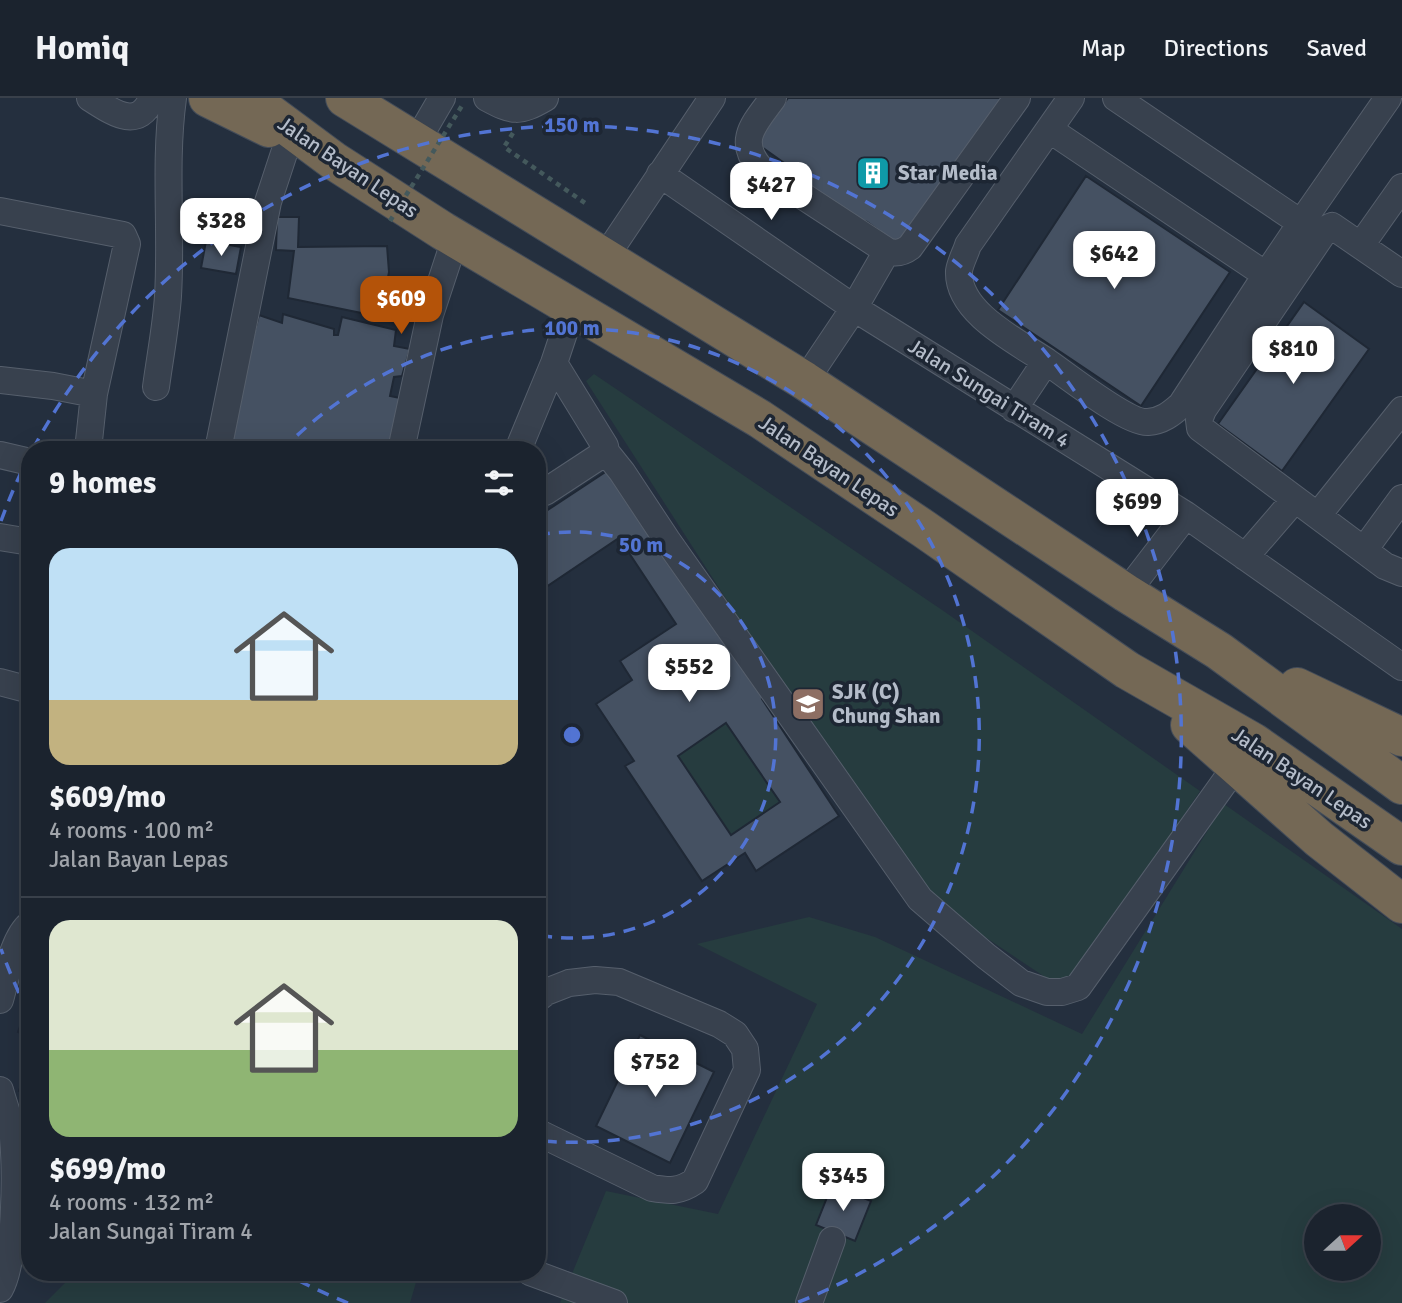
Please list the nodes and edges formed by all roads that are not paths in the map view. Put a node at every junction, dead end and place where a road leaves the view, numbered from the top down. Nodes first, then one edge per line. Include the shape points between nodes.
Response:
1 (90, 98) edge
2 (152, 98) edge
3 (173, 98) edge
4 (208, 98) edge
5 (249, 98) edge
6 (345, 98) edge
7 (545, 98) edge
8 (712, 98) edge
9 (773, 98) edge
10 (1017, 98) edge
11 (1071, 98) edge
12 (1116, 98) edge
13 (1388, 98) edge
14 (464, 100) edge
15 (1050, 130) junction
16 (289, 138) junction
17 (417, 141) junction
18 (334, 161) junction
19 (660, 174) junction
20 (1402, 187) edge
21 (0, 211) edge
22 (1301, 223) junction
23 (455, 239) junction
24 (1361, 245) junction
25 (887, 251) junction
26 (604, 259) junction
27 (1402, 274) edge
28 (1266, 275) junction
29 (854, 308) junction
30 (572, 309) junction
31 (1046, 361) junction
32 (554, 363) junction
33 (0, 380) edge
34 (806, 381) junction
35 (156, 387) dead end
36 (94, 394) junction
37 (1014, 409) junction
38 (1402, 410) edge
39 (89, 441) edge
40 (220, 441) edge
41 (403, 441) edge
42 (522, 441) edge
43 (606, 452) junction
44 (0, 455) edge
45 (21, 460) edge
46 (546, 491) edge
47 (1402, 498) edge
48 (1295, 499) junction
49 (1186, 515) junction
50 (1318, 515) junction
51 (0, 537) edge
52 (21, 539) edge
53 (1363, 550) junction
54 (1245, 557) junction
55 (1402, 573) edge
56 (1125, 593) junction
57 (1219, 651) junction
58 (1402, 667) edge
59 (1127, 670) junction
60 (0, 682) edge
61 (21, 688) edge
62 (1402, 737) edge
63 (1236, 766) junction
64 (1402, 785) edge
65 (1402, 846) edge
66 (1402, 904) edge
67 (21, 934) edge
68 (546, 992) edge
69 (0, 1000) edge
70 (0, 1090) edge
71 (546, 1136) edge
72 (832, 1240) dead end
73 (546, 1278) edge
74 (0, 1289) edge
75 (614, 1303) edge
76 (809, 1303) edge

1 - 2 street via 129,117 148,107
3 - 35 street via 168,146 168,298
4 - 16 highway
5 - 18 highway, Jalan Bayan Lepas
6 - 17 highway
7 - 14 street via 516,110
8 - 19 street
9 - 25 street via 747,142 751,157 760,168
10 - 25 street via 910,247 895,254
11 - 15 street
12 - 22 street
13 - 22 street
14 - 17 street
15 - 28 street
15 - 31 street via 968,245 960,271 965,297 983,318
16 - 18 highway
16 - 40 street via 268,202
17 - 26 highway
18 - 23 highway, Jalan Bayan Lepas
19 - 26 street
19 - 29 street, Jalan Sungai Tiram 4
20 - 24 street
21 - 36 street via 123,235 127,244
22 - 28 street
23 - 30 highway, Jalan Bayan Lepas
23 - 41 street via 430,315
24 - 27 street
24 - 48 street via 1332,226 1326,229 1199,420 1200,428
25 - 29 street
26 - 34 highway
28 - 31 street via 1181,405 1166,418 1146,423 1126,416
29 - 34 street
29 - 37 street, Jalan Sungai Tiram 4
30 - 32 street
30 - 59 highway, Jalan Bayan Lepas via 760,419
31 - 37 street
32 - 42 street
32 - 43 street
33 - 36 street
34 - 56 highway
36 - 39 street
37 - 49 street, Jalan Sungai Tiram 4
38 - 50 street
43 - 46 street
43 - 63 street via 920,899 1021,983 1047,992 1078,987
44 - 45 street
47 - 53 street
48 - 50 street
48 - 54 street
49 - 54 street, Jalan Sungai Tiram 4
49 - 56 street
50 - 53 street
51 - 52 street
53 - 55 street
54 - 58 street, Jalan Sungai Tiram 4
56 - 57 highway
57 - 62 highway
57 - 64 highway
59 - 63 highway
59 - 65 highway, Jalan Bayan Lepas via 1253,742
60 - 61 street
63 - 66 highway
67 - 69 street
68 - 71 street via 569,983 619,982 736,1034 745,1049 747,1070 695,1181 683,1189 652,1188
70 - 74 street via 13,1136 10,1246
72 - 76 street
73 - 75 street

